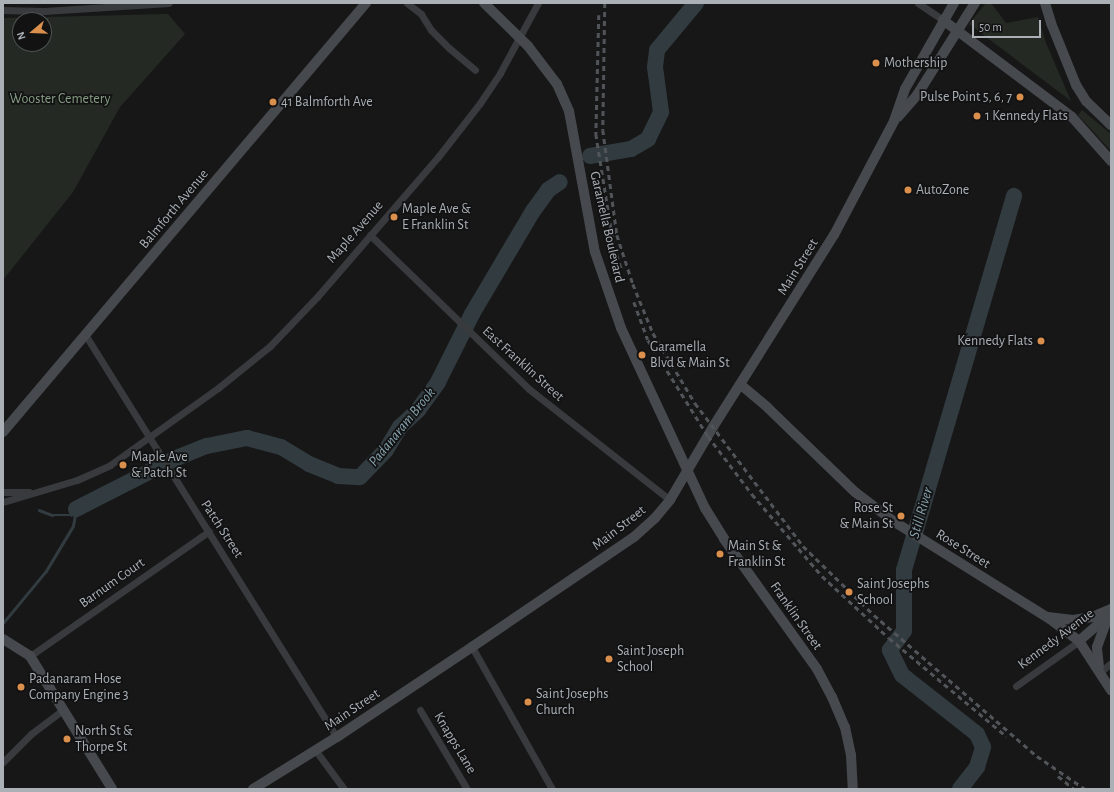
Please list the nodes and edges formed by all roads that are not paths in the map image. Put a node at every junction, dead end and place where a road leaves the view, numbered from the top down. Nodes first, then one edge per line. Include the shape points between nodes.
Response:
1 (169, 3) edge
2 (366, 3) edge
3 (407, 3) edge
4 (484, 3) edge
5 (538, 3) edge
6 (918, 3) edge
7 (954, 3) edge
8 (975, 3) edge
9 (1045, 3) edge
10 (3, 10) edge
11 (943, 20) junction
12 (959, 29) junction
13 (520, 38) junction
14 (475, 70) dead end
15 (894, 121) junction
16 (1111, 125) edge
17 (1111, 161) edge
18 (370, 234) junction
19 (86, 336) junction
20 (741, 385) junction
21 (3, 432) edge
22 (149, 438) junction
23 (688, 471) junction
24 (43, 491) junction
25 (3, 492) edge
26 (670, 500) junction
27 (3, 502) edge
28 (209, 531) junction
29 (1110, 613) edge
30 (1044, 616) junction
31 (3, 639) edge
32 (1079, 641) junction
33 (472, 647) junction
34 (30, 656) junction
35 (1111, 663) edge
36 (1100, 672) junction
37 (1016, 686) dead end
38 (1111, 690) edge
39 (64, 709) junction
40 (420, 710) dead end
41 (337, 737) junction
42 (316, 751) junction
43 (3, 762) edge
44 (112, 789) edge
45 (253, 789) edge
46 (344, 789) edge
47 (468, 789) edge
48 (552, 789) edge
49 (853, 789) edge

1 - 10 street via 44,11
2 - 19 main road, Balmforth Avenue
3 - 14 street via 449,48
4 - 13 main road, Garamella Boulevard
5 - 13 street, Maple Avenue
6 - 11 street
7 - 11 main road, Main Street
8 - 12 main road, Main Street
9 - 16 main road via 1050,23 1076,85 1091,106
11 - 12 main road
11 - 15 main road, Main Street via 905,89
12 - 15 main road, Main Street via 916,95
12 - 17 main road via 1072,117
13 - 18 street, Maple Avenue via 480,103 438,157
13 - 23 main road, Garamella Boulevard via 557,84 569,111 585,205 604,283 621,328
15 - 20 main road, Main Street via 834,235
18 - 22 street, Maple Avenue via 317,298 270,346
18 - 26 street, East Franklin Street via 458,322 559,414
19 - 21 main road, Balmforth Avenue
19 - 22 street, Patch Street
20 - 23 main road, Main Street
20 - 30 main road, Rose Street via 855,492 893,521
22 - 24 street, Maple Avenue via 110,464 77,480
22 - 28 street, Patch Street
23 - 26 main road, Main Street
23 - 49 main road, Franklin Street via 705,508 724,539 817,669 832,697 845,727 851,755
24 - 25 street
24 - 27 street
26 - 33 main road, Main Street via 634,537
28 - 34 street, Barnum Court
28 - 41 street, Patch Street
29 - 30 main road via 1073,620
29 - 32 main road, Kennedy Avenue
29 - 36 main road via 1097,647 1096,656
30 - 32 main road, Rose Street
31 - 34 main road
32 - 36 main road, Rose Street
32 - 37 street, Kennedy Avenue
33 - 41 main road, Main Street
33 - 48 street
34 - 39 main road
35 - 36 street
36 - 38 main road, Rose Street
39 - 43 street via 31,734
39 - 44 main road
40 - 47 street, Knapps Lane
41 - 42 main road, Main Street
42 - 45 main road, Main Street
42 - 46 street

